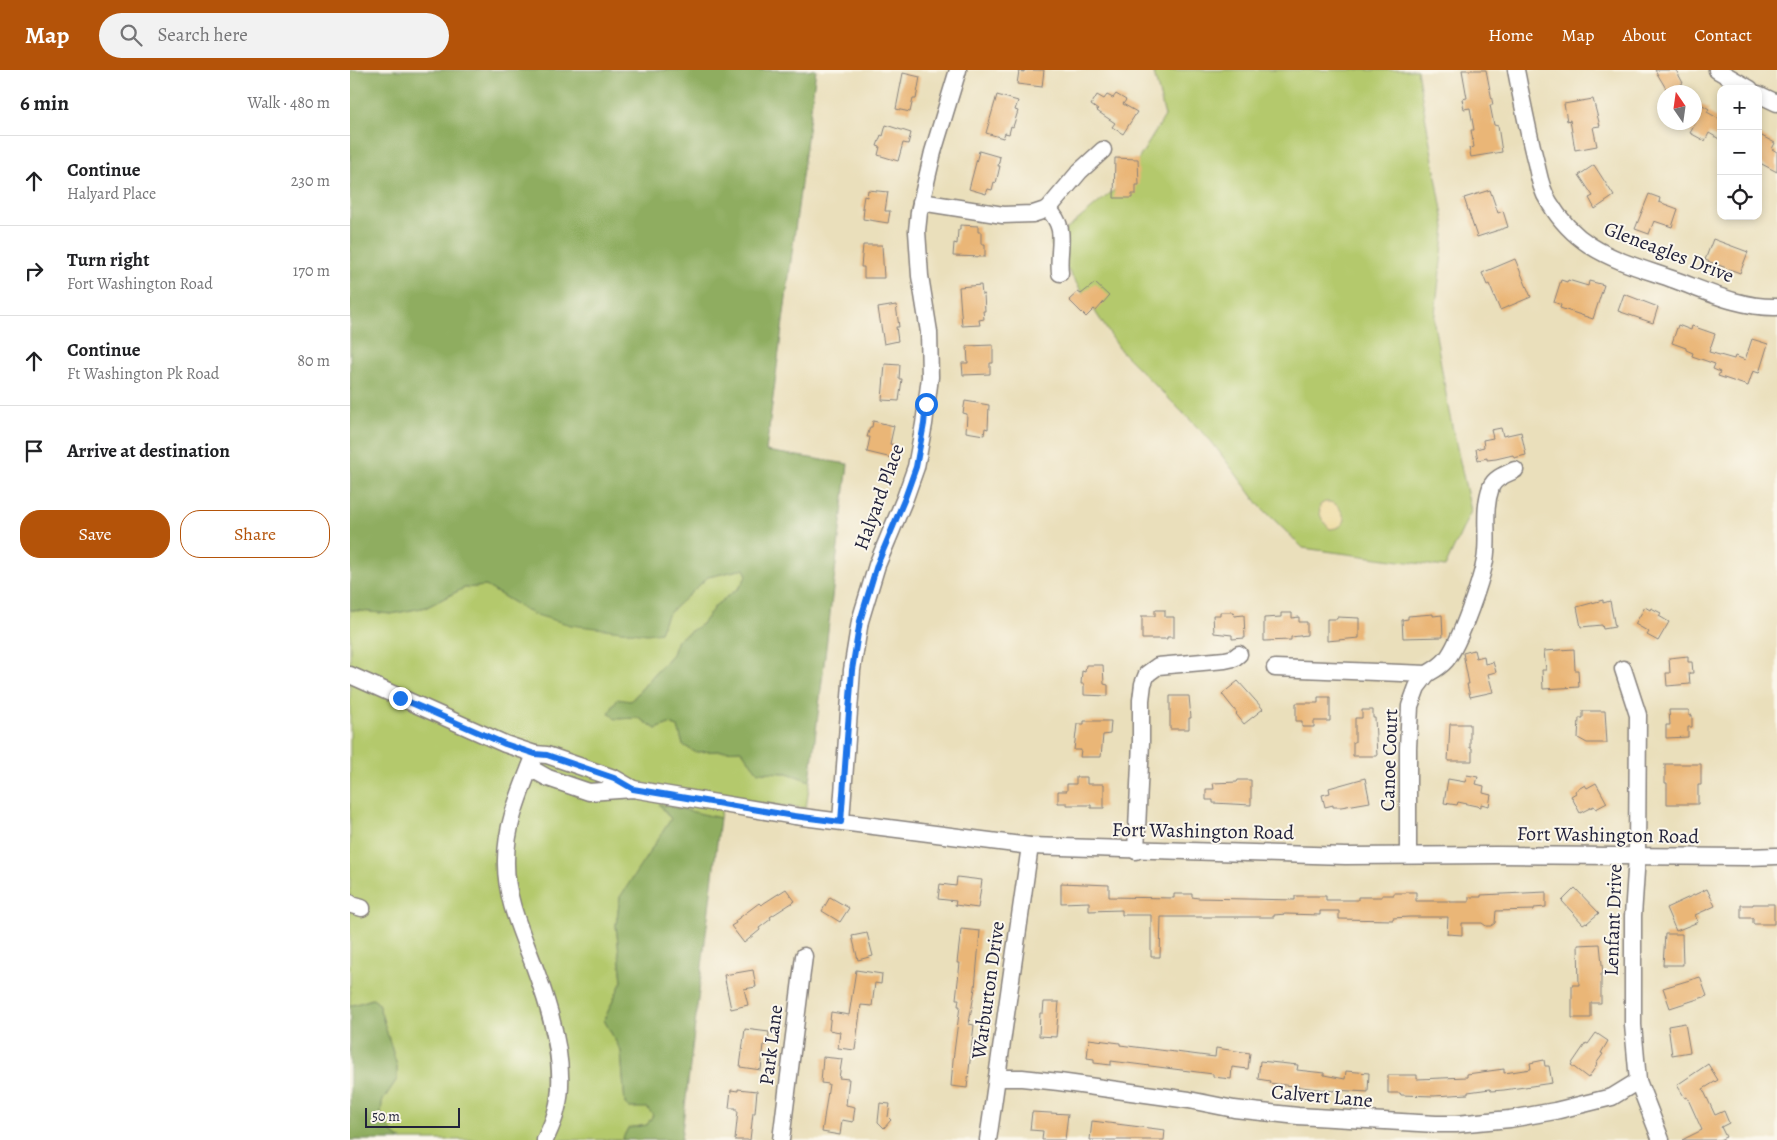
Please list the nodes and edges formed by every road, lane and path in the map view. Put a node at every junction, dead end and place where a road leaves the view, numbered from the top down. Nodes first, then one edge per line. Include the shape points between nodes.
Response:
1 (958, 70) edge
2 (1516, 70) edge
3 (1717, 70) edge
4 (1743, 85) edge
5 (1762, 96) edge
6 (1777, 103) edge
7 (1103, 150) dead end
8 (921, 202) junction
9 (1048, 209) junction
10 (1060, 272) dead end
11 (1777, 306) edge
12 (1515, 470) dead end
13 (1239, 654) dead end
14 (1275, 668) dead end
15 (1623, 669) dead end
16 (1427, 674) junction
17 (350, 675) edge
18 (532, 761) junction
19 (583, 767) junction
20 (576, 788) junction
21 (633, 789) junction
22 (841, 822) junction
23 (1030, 846) junction
24 (1136, 850) junction
25 (1408, 854) junction
26 (1637, 856) junction
27 (1777, 856) edge
28 (804, 956) dead end
29 (997, 1078) junction
30 (1638, 1081) junction
31 (545, 1140) edge
32 (781, 1140) edge
33 (988, 1140) edge
34 (1661, 1140) edge

1 - 8 street, Halyard Place
2 - 11 street, Gleneagles Drive via 1542,190 1558,215 1578,236 1620,260 1722,297 1754,306
3 - 4 street
5 - 6 street
7 - 9 street via 1080,171
8 - 9 street via 1003,215 1033,214
8 - 22 street, Halyard Place via 917,231 930,352 924,424 916,467 877,565 860,621 852,670
9 - 10 street via 1060,227
12 - 16 street via 1502,475 1491,486 1486,509 1485,565 1447,659
13 - 24 street via 1226,660 1158,666 1147,674 1141,700
14 - 16 street
15 - 26 street, Lenfant Drive via 1638,715
16 - 25 street, Canoe Court via 1417,687 1410,706
17 - 18 street via 505,744
18 - 19 street, Fort Washington Road via 547,755
18 - 20 street, Fort Washington Road
18 - 31 street via 511,820 506,861 511,902 545,999 559,1059 557,1110
19 - 20 street
19 - 21 street, Fort Washington Road
20 - 21 street, Fort Washington Road via 589,792
21 - 22 street, Fort Washington Road
22 - 23 street, Fort Washington Road
23 - 24 street, Fort Washington Road
23 - 29 street, Warburton Drive
24 - 25 street, Fort Washington Road via 1345,856
25 - 26 street, Fort Washington Road
26 - 27 street, Fort Washington Road
26 - 30 street, Lenfant Drive via 1632,992
28 - 32 street, Park Lane
29 - 30 street, Calvert Lane via 1059,1082 1298,1116 1450,1124 1510,1119 1580,1106 1612,1097
29 - 33 street, Warburton Drive
30 - 34 street, Lenfant Drive

